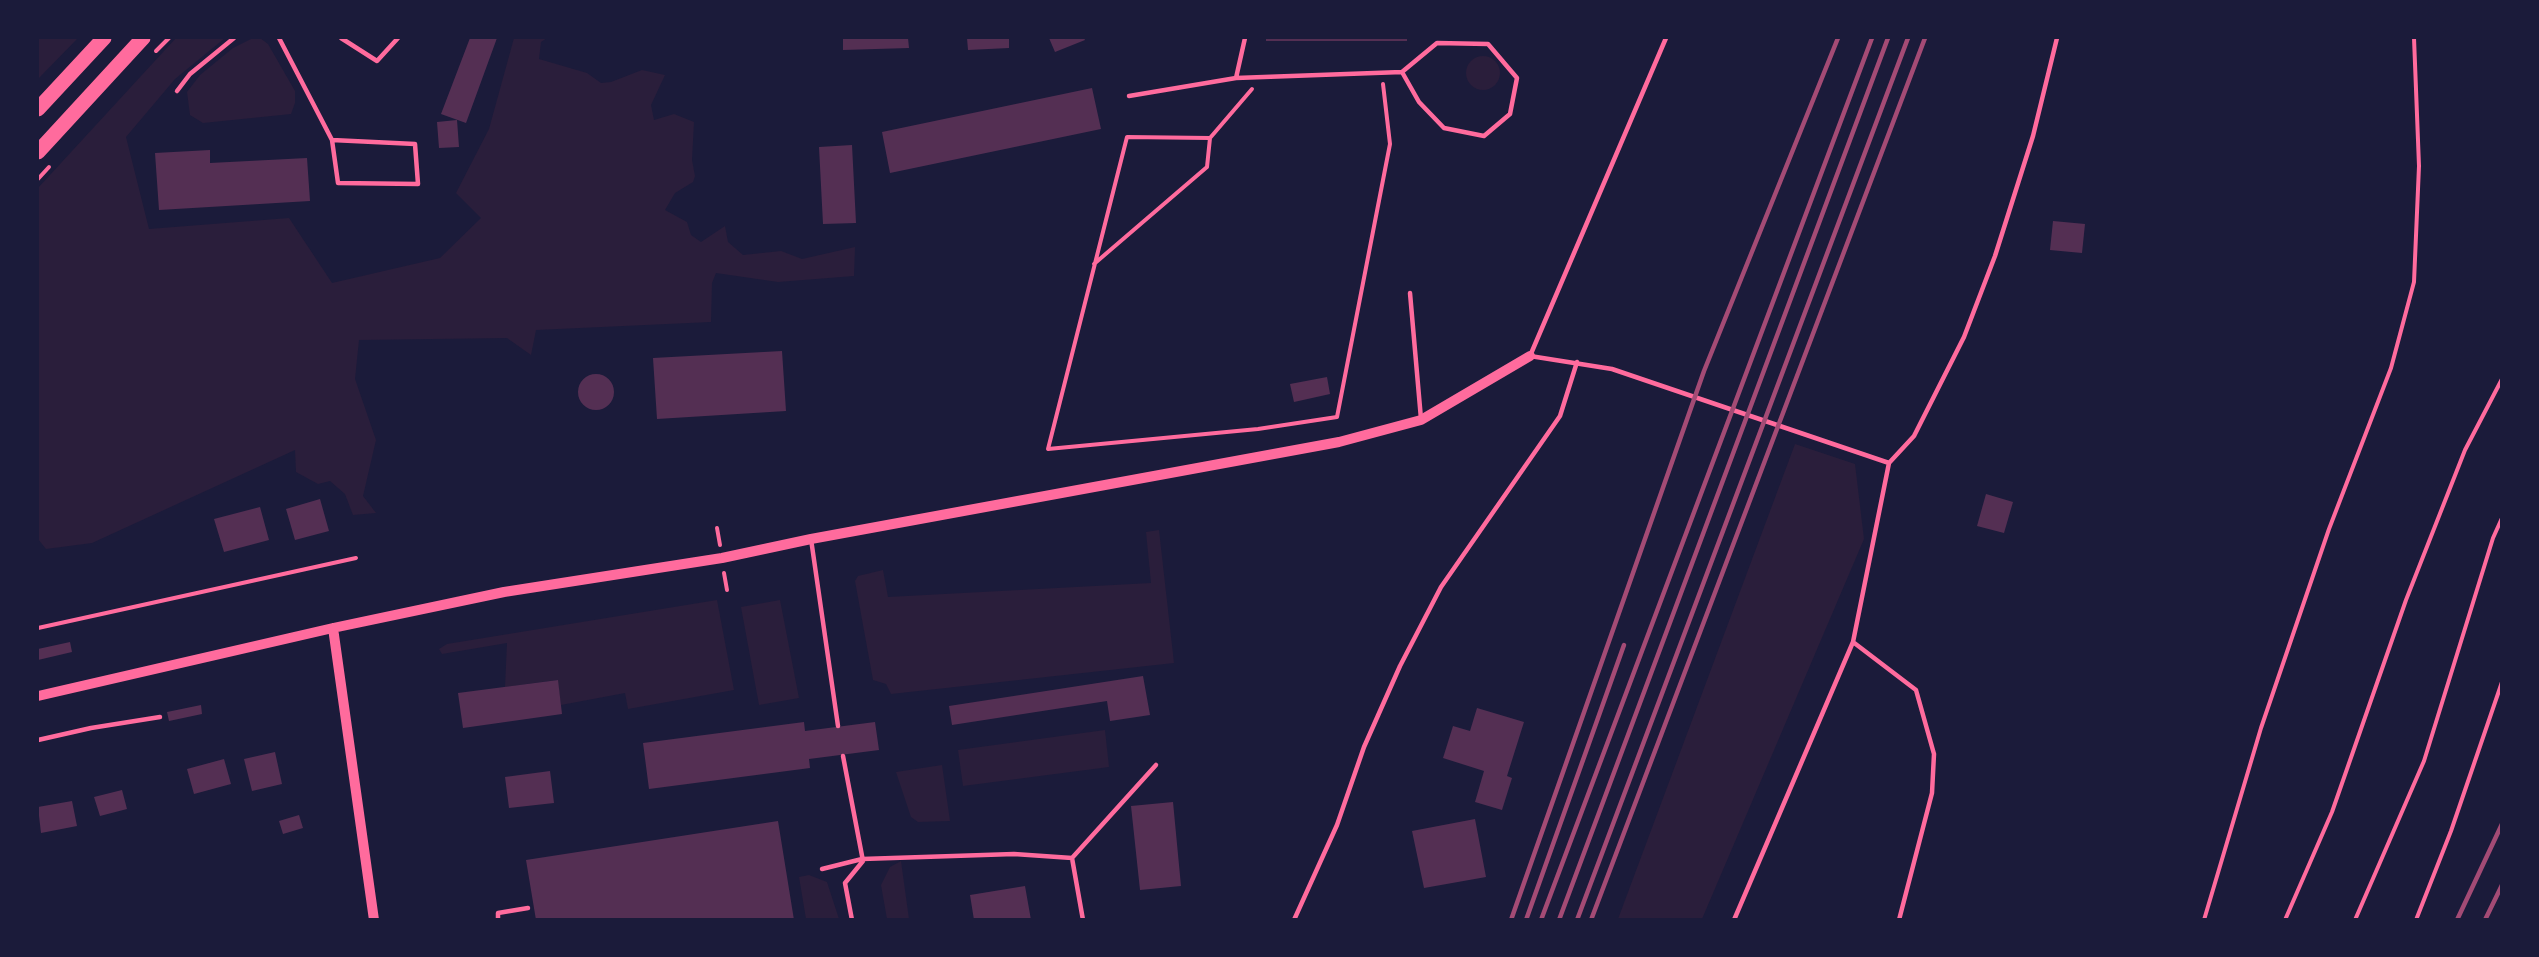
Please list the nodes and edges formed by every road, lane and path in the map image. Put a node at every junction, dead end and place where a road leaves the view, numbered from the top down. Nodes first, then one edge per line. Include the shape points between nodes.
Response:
1 (104, 38) edge
2 (143, 38) edge
3 (234, 38) edge
4 (279, 38) edge
5 (341, 38) edge
6 (399, 38) edge
7 (1245, 38) edge
8 (1665, 38) edge
9 (2057, 38) edge
10 (2414, 38) edge
11 (1382, 72) junction
12 (1402, 72) junction
13 (1263, 77) junction
14 (1236, 78) junction
15 (177, 91) dead end
16 (1129, 96) dead end
17 (38, 110) edge
18 (1210, 138) junction
19 (332, 140) junction
20 (38, 152) edge
21 (1094, 264) junction
22 (1410, 293) dead end
23 (1530, 356) junction
24 (1577, 362) junction
25 (2502, 379) edge
26 (1421, 420) junction
27 (1889, 463) junction
28 (2502, 518) edge
29 (811, 538) junction
30 (356, 558) dead end
31 (38, 628) edge
32 (333, 628) junction
33 (1853, 642) junction
34 (2502, 682) edge
35 (38, 696) edge
36 (160, 717) dead end
37 (838, 726) dead end
38 (38, 740) edge
39 (843, 756) dead end
40 (1156, 765) dead end
41 (1072, 858) junction
42 (862, 859) junction
43 (822, 869) dead end
44 (528, 908) dead end
45 (374, 920) edge
46 (498, 920) edge
47 (852, 920) edge
48 (1083, 920) edge
49 (1294, 920) edge
50 (1734, 920) edge
51 (1899, 920) edge
52 (2204, 920) edge
53 (2285, 920) edge
54 (2355, 920) edge
55 (2416, 920) edge

1 - 17 main road
2 - 20 main road
3 - 15 lane via 190,74
4 - 19 lane
5 - 6 lane via 376,62
7 - 14 lane
8 - 23 lane
9 - 27 lane via 2033,136 1995,256 1964,337 1914,436
10 - 52 path via 2419,166 2414,282 2391,368 2329,529 2261,728
11 - 12 lane
11 - 13 lane
11 - 21 path via 1390,144 1337,417 1258,429 1048,448
12 - 12 lane via 1419,102 1444,128 1484,136 1510,114 1517,78 1488,44 1437,43
13 - 14 lane
13 - 18 path
14 - 16 lane
18 - 21 path via 1207,167
18 - 21 path via 1127,136
19 - 19 lane via 416,144 418,184 338,183
22 - 26 lane
23 - 24 lane
23 - 26 street
24 - 27 lane via 1612,369
24 - 49 lane via 1560,416 1441,587 1400,666 1364,747 1337,825
25 - 53 path via 2461,461 2406,600 2332,812
26 - 29 street via 1340,442
27 - 33 lane
28 - 54 path via 2424,761
29 - 32 street via 722,558 504,592
29 - 37 lane
30 - 31 path
32 - 35 street
32 - 45 street
33 - 50 lane
33 - 51 lane via 1916,690 1934,754 1932,793
34 - 55 path
36 - 38 lane
39 - 42 lane
40 - 41 lane
41 - 42 lane via 1014,854
41 - 48 lane
42 - 43 lane
42 - 47 lane via 845,883
44 - 46 lane via 498,913

